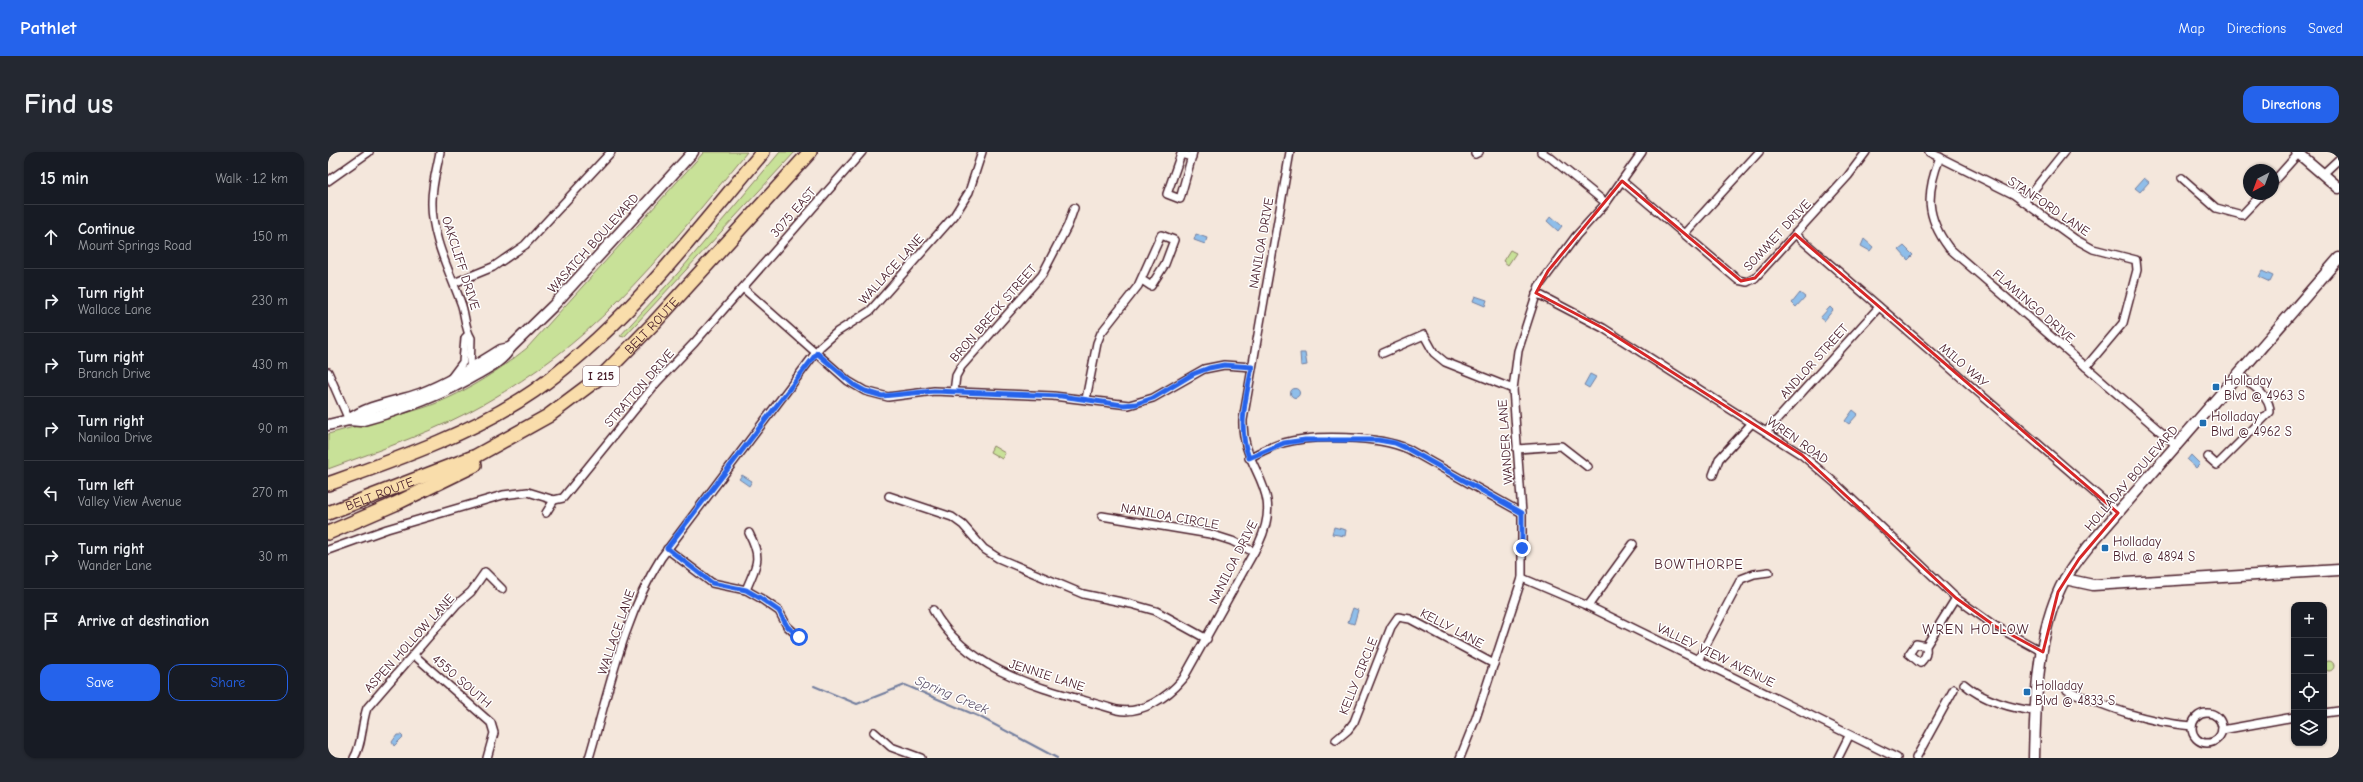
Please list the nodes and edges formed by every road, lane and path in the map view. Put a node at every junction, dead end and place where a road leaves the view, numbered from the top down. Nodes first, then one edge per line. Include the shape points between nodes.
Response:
1 (369, 152) edge
2 (440, 152) edge
3 (611, 152) edge
4 (693, 152) edge
5 (763, 152) edge
6 (810, 152) edge
7 (862, 152) edge
8 (982, 152) edge
9 (1290, 152) edge
10 (1541, 152) edge
11 (1642, 152) edge
12 (1759, 152) edge
13 (1866, 152) edge
14 (1929, 152) edge
15 (2064, 152) edge
16 (2298, 153) edge
17 (1192, 154) edge
18 (1940, 158) junction
19 (2339, 159) edge
20 (2323, 174) junction
21 (2279, 175) edge
22 (2182, 178) dead end
23 (328, 181) edge
24 (1622, 181) junction
25 (2339, 188) edge
26 (2256, 200) edge
27 (2024, 202) junction
28 (1606, 203) junction
29 (1074, 208) dead end
30 (1684, 234) junction
31 (1795, 234) junction
32 (2339, 258) edge
33 (454, 283) junction
34 (1140, 283) junction
35 (743, 288) junction
36 (1536, 293) junction
37 (1879, 307) junction
38 (468, 335) junction
39 (817, 353) junction
40 (1383, 353) dead end
41 (1252, 367) junction
42 (2086, 367) junction
43 (328, 372) edge
44 (470, 373) junction
45 (2238, 374) junction
46 (449, 380) junction
47 (1514, 390) junction
48 (954, 392) junction
49 (1086, 399) junction
50 (548, 416) junction
51 (349, 420) junction
52 (1752, 423) junction
53 (328, 425) edge
54 (1766, 432) junction
55 (2176, 445) junction
56 (1517, 449) junction
57 (2208, 457) dead end
58 (1249, 458) junction
59 (1588, 466) dead end
60 (1713, 475) dead end
61 (328, 484) edge
62 (889, 496) dead end
63 (554, 500) junction
64 (328, 513) edge
65 (546, 513) dead end
66 (1522, 513) junction
67 (2118, 513) junction
68 (1102, 516) dead end
69 (328, 533) edge
70 (749, 533) dead end
71 (1633, 544) dead end
72 (667, 548) junction
73 (328, 550) edge
74 (1254, 552) junction
75 (2339, 570) edge
76 (1770, 572) dead end
77 (1522, 578) junction
78 (2065, 579) junction
79 (502, 589) dead end
80 (746, 590) junction
81 (1956, 598) junction
82 (1588, 606) junction
83 (933, 610) dead end
84 (1398, 617) joint
85 (799, 637) dead end
86 (1207, 639) junction
87 (1926, 646) dead end
88 (2042, 652) junction
89 (414, 655) junction
90 (1698, 660) junction
91 (1494, 664) junction
92 (1964, 684) dead end
93 (1954, 689) dead end
94 (2067, 690) dead end
95 (1129, 711) joint
96 (2036, 711) junction
97 (2339, 711) edge
98 (2327, 713) edge
99 (2291, 718) edge
100 (2192, 726) junction
101 (2222, 730) junction
102 (874, 732) dead end
103 (1849, 736) junction
104 (1336, 740) dead end
105 (354, 758) edge
106 (487, 758) edge
107 (590, 758) edge
108 (921, 758) edge
109 (1460, 758) edge
110 (1838, 758) edge
111 (1897, 758) edge
112 (1916, 758) edge
113 (2034, 758) edge

1 - 23 street
2 - 33 street, OAKCLIFF DRIVE via 432,190 432,214 438,240
3 - 33 street via 525,245 493,267
4 - 44 street, WASATCH BOULEVARD via 553,306 510,348 501,350
5 - 61 highway, BELT ROUTE / I 215 via 632,306 607,332 533,392 468,428
6 - 50 highway, BELT ROUTE / I 215 via 654,323 609,368
7 - 35 street, 3075 EAST
8 - 39 street, WALLACE LANE via 969,192 954,216 870,311 834,334
9 - 41 street, NANILOA DRIVE
10 - 28 street
11 - 24 street, WANDER LANE
12 - 30 street
13 - 31 street, SOMMET DRIVE via 1848,176
14 - 18 street, STANFORD LANE
15 - 27 street
16 - 20 street
16 - 21 street
17 - 17 street via 1180,154 1167,194 1180,199
18 - 27 street, STANFORD LANE
18 - 42 street, FLAMINGO DRIVE via 1929,196 1931,214 1941,236 1964,261
19 - 20 street
20 - 25 street
22 - 26 street via 2216,208 2242,215
24 - 28 street, WANDER LANE
24 - 30 street, SOMMET DRIVE
27 - 42 street, STANFORD LANE via 2075,239 2094,249 2136,260 2137,270 2123,323
28 - 36 street, WANDER LANE via 1548,271
29 - 48 street, BRON BRECK STREET via 1046,270 961,367 956,376
30 - 31 street, SOMMET DRIVE via 1738,280 1747,282 1756,278
31 - 37 street, MILO WAY
32 - 45 street, HOLLADAY BOULEVARD
33 - 38 street, OAKCLIFF DRIVE via 465,316
34 - 34 street via 1162,235 1174,240 1165,264 1151,286
34 - 49 street via 1101,333
35 - 39 street
35 - 63 street, STRATTON DRIVE via 657,382 567,494 560,500
36 - 47 street, WANDER LANE via 1518,351
36 - 52 street, WREN ROAD via 1603,328
37 - 54 street, ANDLOR STREET
37 - 67 street, MILO WAY
38 - 44 street, OAKCLIFF DRIVE via 471,338
38 - 46 street, OAKCLIFF DRIVE via 465,338 463,362
39 - 48 street via 854,385 876,395
39 - 72 street, WALLACE LANE
40 - 47 street via 1424,335 1434,353 1445,362
41 - 49 street via 1224,365 1204,369 1153,398 1136,404
41 - 58 street, NANILOA DRIVE via 1242,428
42 - 55 street, FLAMINGO DRIVE
43 - 51 street
44 - 46 street, WASATCH BOULEVARD
44 - 51 street, WASATCH BOULEVARD via 444,392 418,403 360,421
45 - 55 street, HOLLADAY BOULEVARD
45 - 57 street via 2267,400 2270,412 2217,465
46 - 51 street, WASATCH BOULEVARD via 410,397 358,413
47 - 56 street, WANDER LANE
48 - 49 street
50 - 64 highway, BELT ROUTE / I 215 via 476,456
50 - 69 highway via 479,463
51 - 53 street, WASATCH BOULEVARD
52 - 54 street, WREN ROAD
52 - 60 street via 1719,459
54 - 81 street, WREN ROAD via 1817,467
55 - 67 street, HOLLADAY BOULEVARD
56 - 59 street via 1561,446
56 - 66 street, WANDER LANE
58 - 66 street via 1284,443 1305,440 1378,440 1395,443
58 - 74 street, NANILOA DRIVE via 1263,482 1269,504 1266,528
62 - 86 street via 952,517 984,549 998,558 1084,594 1156,611
63 - 65 street, STRATTON DRIVE
63 - 73 street via 528,492 503,495 387,529
66 - 77 street, WANDER LANE
67 - 78 street, HOLLADAY BOULEVARD
68 - 74 street, NANILOA CIRCLE via 1210,534 1228,539
70 - 80 street via 758,557
71 - 82 street
72 - 80 street via 712,583
72 - 107 street, WALLACE LANE via 647,582 633,614
74 - 86 street, NANILOA DRIVE
75 - 78 street via 2092,585
76 - 90 street via 1741,579
77 - 82 street, VALLEY VIEW AVENUE
77 - 91 street, WANDER LANE
78 - 88 street, HOLLADAY BOULEVARD via 2053,606
79 - 89 street, ASPEN HOLLOW LANE via 485,572 471,592
80 - 85 street via 777,609 787,626
81 - 87 street
81 - 88 street, WREN ROAD via 1995,626
82 - 90 street, VALLEY VIEW AVENUE
83 - 95 street, JENNIE LANE via 943,626 968,650 1004,674 1117,710
84 - 91 street, KELLY LANE via 1410,619
84 - 104 street, KELLY CIRCLE via 1391,626 1354,722
86 - 95 street, NANILOA DRIVE via 1187,673 1174,689 1150,704
88 - 96 street, HOLLADAY BOULEVARD
89 - 105 street, ASPEN HOLLOW LANE via 368,708 363,719 360,744
89 - 106 street, 4550 SOUTH via 485,717 494,728
90 - 103 street, VALLEY VIEW AVENUE
91 - 109 street, WANDER LANE
92 - 96 street via 1976,693 2013,709
93 - 112 street
94 - 100 street via 2128,715 2161,724
96 - 113 street, HOLLADAY BOULEVARD
97 - 98 street
99 - 101 street
100 - 101 street via 2198,716 2208,713 2219,719
100 - 101 street via 2195,738 2205,743 2216,740
102 - 108 street via 891,747
103 - 110 street
103 - 111 street, VALLEY VIEW AVENUE

